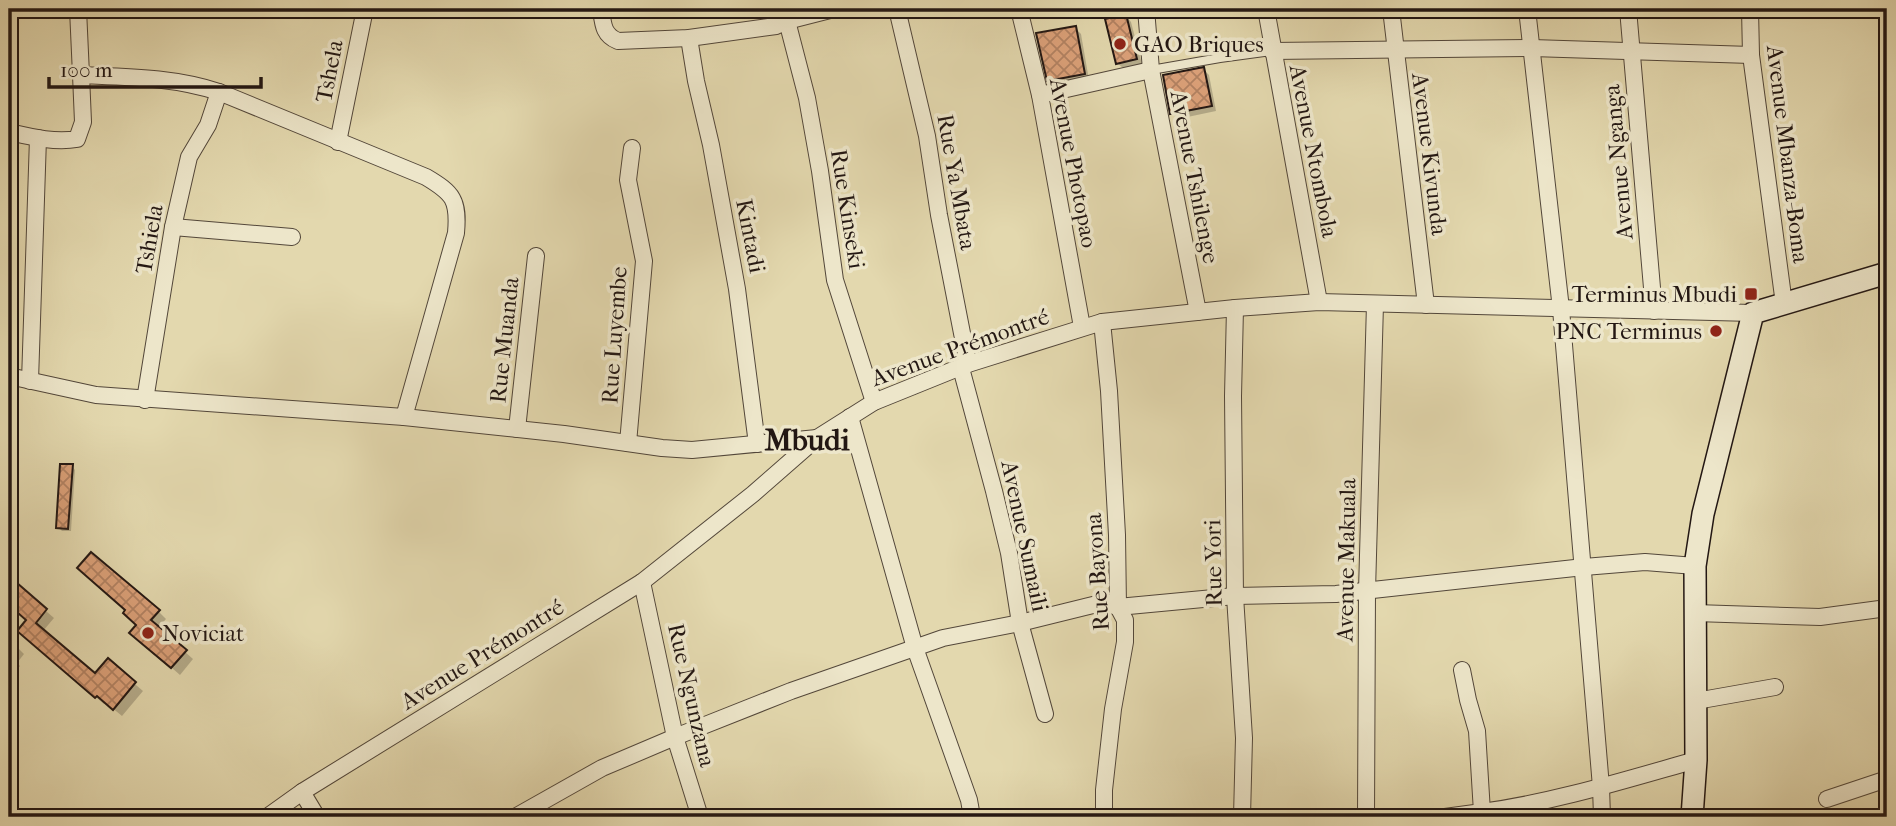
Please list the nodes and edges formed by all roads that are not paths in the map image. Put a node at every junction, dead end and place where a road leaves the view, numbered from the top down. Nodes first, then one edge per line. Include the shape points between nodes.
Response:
1 (78, 9) edge
2 (365, 9) edge
3 (601, 9) edge
4 (834, 9) edge
5 (897, 9) edge
6 (1019, 9) edge
7 (1146, 9) edge
8 (1266, 9) edge
9 (1391, 9) edge
10 (1527, 9) edge
11 (1628, 9) edge
12 (1750, 9) edge
13 (787, 21) junction
14 (689, 38) junction
15 (1532, 48) junction
16 (1395, 49) junction
17 (1630, 50) junction
18 (1272, 51) junction
19 (1751, 55) junction
20 (1151, 70) junction
21 (81, 75) junction
22 (219, 92) junction
23 (1040, 95) junction
24 (9, 132) edge
25 (38, 138) junction
26 (338, 142) junction
27 (632, 148) dead end
28 (173, 227) junction
29 (292, 237) dead end
30 (536, 256) dead end
31 (1887, 273) edge
32 (1320, 302) junction
33 (1375, 304) junction
34 (1784, 304) junction
35 (1426, 305) junction
36 (1235, 309) junction
37 (1561, 309) junction
38 (1654, 311) junction
39 (1198, 312) junction
40 (1753, 313) junction
41 (1102, 322) junction
42 (1082, 327) junction
43 (965, 366) junction
44 (9, 376) edge
45 (30, 381) junction
46 (145, 400) junction
47 (874, 402) junction
48 (850, 417) junction
49 (404, 418) junction
50 (517, 429) junction
51 (817, 438) junction
52 (628, 443) junction
53 (757, 444) junction
54 (1695, 566) junction
55 (1584, 567) junction
56 (642, 582) junction
57 (1367, 591) junction
58 (1235, 596) junction
59 (1118, 607) junction
60 (1887, 608) edge
61 (1695, 613) junction
62 (1020, 623) junction
63 (915, 649) junction
64 (1462, 670) dead end
65 (1774, 687) dead end
66 (1696, 701) junction
67 (1045, 714) dead end
68 (675, 737) junction
69 (1696, 760) junction
70 (1887, 779) edge
71 (1601, 787) junction
72 (302, 792) junction
73 (1826, 799) dead end
74 (1482, 815) edge
75 (267, 817) edge
76 (317, 817) edge
77 (514, 817) edge
78 (700, 817) edge
79 (972, 817) edge
80 (1104, 817) edge
81 (1242, 817) edge
82 (1366, 817) edge
83 (1445, 817) edge
84 (1602, 817) edge
85 (1692, 817) edge

1 - 21 street
2 - 26 street, Tshela
3 - 14 street via 604,30 618,41
4 - 13 street
5 - 43 street, Rue Ya Mbata via 927,136
6 - 23 street, Avenue Photopao
7 - 20 street, Avenue Tshilenge
8 - 18 street, Avenue Ntombola
9 - 16 street, Avenue Kivunda
10 - 15 street
11 - 17 street, Avenue Nganga
12 - 19 street, Avenue Mbanza-Boma
13 - 14 street
13 - 47 street, Rue Kinseki via 807,98 835,280
14 - 53 street, Kintadi via 737,289
15 - 16 street
15 - 17 street
15 - 37 street
16 - 18 street
16 - 35 street, Avenue Kivunda
17 - 19 street
17 - 38 street, Avenue Nganga
18 - 20 lane
18 - 32 street, Avenue Ntombola
19 - 34 street, Avenue Mbanza-Boma
20 - 23 street
20 - 39 street, Avenue Tshilenge
21 - 22 street via 171,80
21 - 25 street via 83,122 77,139
22 - 26 street
22 - 28 street, Tshiela via 208,125 189,157
23 - 42 street, Avenue Photopao
24 - 25 street
25 - 45 street
26 - 49 street via 440,185 452,197 458,213
27 - 52 street, Rue Luyembe via 628,180 644,261
28 - 29 street
28 - 46 street, Tshiela
30 - 50 street, Rue Muanda
31 - 34 street
32 - 33 street, Avenue Prémontré
32 - 36 street, Avenue Prémontré
33 - 35 street, Avenue Prémontré
33 - 57 street, Avenue Makuala
34 - 40 street
35 - 37 street, Avenue Prémontré
36 - 39 street, Avenue Prémontré
36 - 58 street, Rue Yori
37 - 38 street, Avenue Prémontré
37 - 55 street
38 - 40 street, Avenue Prémontré
39 - 41 street, Avenue Prémontré
40 - 54 street via 1703,514
41 - 42 street, Avenue Prémontré
41 - 59 street, Rue Bayona
42 - 43 street, Avenue Prémontré
43 - 47 street, Avenue Prémontré
43 - 62 street, Avenue Sumaili via 1009,553
44 - 45 street
45 - 46 street
46 - 49 street
47 - 48 street, Avenue Prémontré
48 - 51 street, Avenue Prémontré
48 - 63 street
49 - 50 street
50 - 52 street
51 - 53 street
51 - 56 street, Avenue Prémontré
52 - 53 street via 692,450
54 - 55 street via 1645,562
54 - 61 street
55 - 57 street
55 - 71 street
56 - 68 street, Rue Ngunzana
56 - 72 street, Avenue Prémontré
57 - 58 street
57 - 82 street, Avenue Makuala
58 - 59 street
58 - 81 street, Rue Yori via 1244,738
59 - 62 street via 1097,604
59 - 80 street, Rue Bayona via 1125,620 1125,642 1113,709
60 - 61 street via 1820,617
61 - 66 street
62 - 63 street via 943,638
62 - 67 street, Avenue Sumaili
63 - 68 street
63 - 79 street
64 - 74 street via 1477,731
65 - 66 street
66 - 69 street
68 - 77 street via 602,768
68 - 78 street, Rue Ngunzana
69 - 71 street
69 - 85 street
70 - 73 street
71 - 74 street
71 - 84 street
72 - 75 street, Avenue Prémontré
72 - 76 street
74 - 83 street

